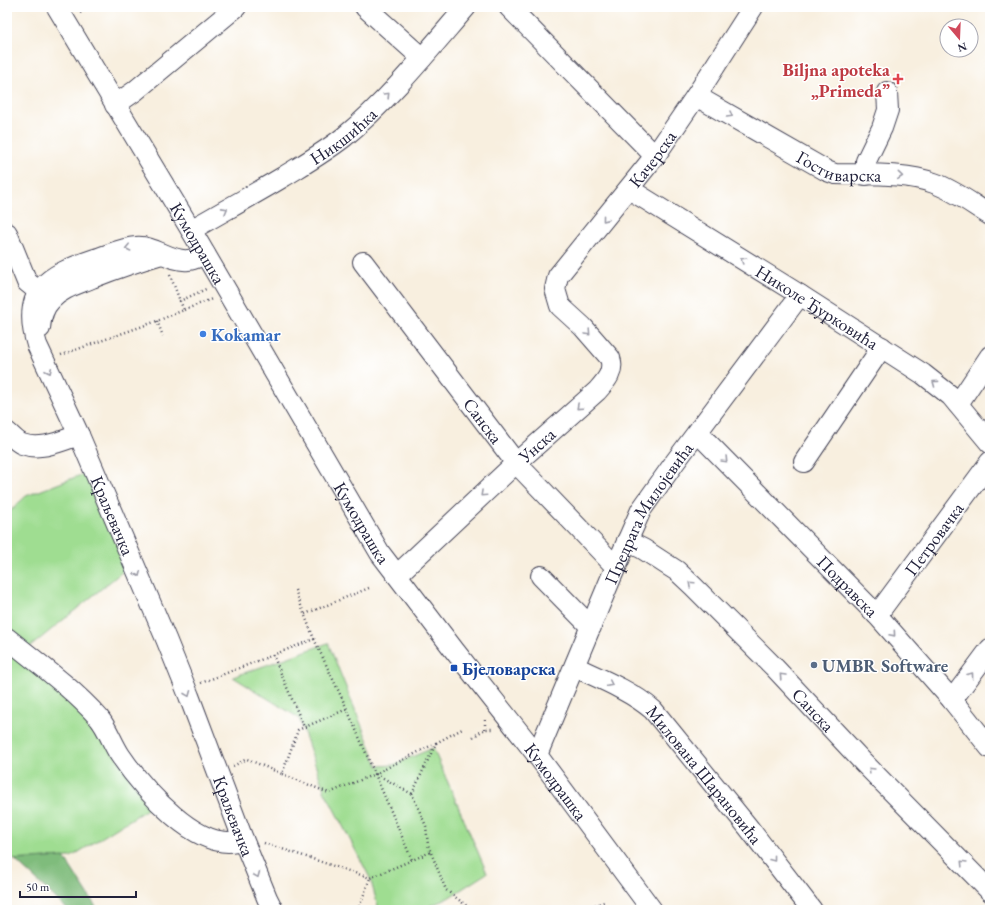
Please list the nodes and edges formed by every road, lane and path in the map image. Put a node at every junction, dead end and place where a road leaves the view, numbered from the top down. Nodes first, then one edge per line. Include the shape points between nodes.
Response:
1 (57, 7) edge
2 (236, 7) edge
3 (365, 7) edge
4 (466, 7) edge
5 (509, 7) edge
6 (753, 7) edge
7 (422, 58) junction
8 (887, 92) dead end
9 (696, 96) junction
10 (115, 105) junction
11 (655, 156) junction
12 (866, 175) junction
13 (629, 189) junction
14 (990, 215) edge
15 (191, 230) junction
16 (7, 233) edge
17 (162, 254) junction
18 (205, 254) junction
19 (363, 262) dead end
20 (168, 272) dead end
21 (207, 288) dead end
22 (38, 291) junction
23 (800, 295) junction
24 (180, 301) junction
25 (216, 304) dead end
26 (560, 306) joint
27 (184, 310) junction
28 (157, 321) junction
29 (163, 336) dead end
30 (882, 347) junction
31 (41, 355) junction
32 (990, 356) edge
33 (958, 404) junction
34 (7, 432) edge
35 (698, 433) junction
36 (79, 435) junction
37 (990, 443) edge
38 (804, 462) dead end
39 (990, 462) edge
40 (516, 463) junction
41 (627, 541) junction
42 (616, 567) junction
43 (397, 576) junction
44 (541, 576) dead end
45 (369, 588) dead end
46 (295, 590) dead end
47 (305, 614) junction
48 (877, 615) junction
49 (591, 627) junction
50 (7, 638) edge
51 (314, 639) junction
52 (990, 649) edge
53 (273, 655) junction
54 (574, 667) junction
55 (197, 685) dead end
56 (952, 700) junction
57 (347, 709) junction
58 (304, 727) junction
59 (464, 728) dead end
60 (485, 729) dead end
61 (472, 737) dead end
62 (436, 743) junction
63 (990, 748) edge
64 (537, 755) junction
65 (230, 768) dead end
66 (282, 774) junction
67 (375, 774) junction
68 (412, 794) junction
69 (250, 840) junction
70 (431, 852) junction
71 (412, 860) junction
72 (370, 878) junction
73 (990, 891) edge
74 (604, 902) dead end
75 (467, 906) junction
76 (273, 910) edge
77 (358, 910) edge
78 (458, 910) edge
79 (475, 910) edge
80 (580, 910) edge
81 (652, 910) edge
82 (812, 910) edge

1 - 10 street, Кумодрашка
2 - 10 street
3 - 7 street
4 - 7 street, Никшићка
5 - 11 street
6 - 9 street, Качерска
15 -> 7 street, Никшићка via 318,156 363,120
8 - 12 street via 888,110 866,162
9 - 11 street, Качерска
9 -> 12 street, Гостиварска via 827,171 835,174
10 - 15 street, Кумодрашка
11 - 13 street, Качерска
12 -> 14 street, Гостиварска via 916,178 933,182
23 -> 13 street, Николе Ђурковића
13 -> 26 street, Качерска via 558,276 555,289
15 - 18 street, Кумодрашка
16 - 22 street via 27,282
17 - 18 street, Краљевачка via 186,261
17 -> 22 street, Краљевачка via 148,247 122,250 73,266 55,275
17 - 31 street via 115,269 72,286 55,296 41,316
18 - 43 street, Кумодрашка via 380,553
19 - 40 street, Санска
20 - 24 path
21 - 24 path
22 - 31 street, Краљевачка via 31,318
23 - 30 street, Николе Ђурковића
23 - 35 street, Предрага Милојевића
24 - 27 path
25 - 27 path via 213,298
26 -> 40 street, Унска via 608,354 612,363 611,371 597,391
27 - 28 path
28 - 29 path
28 - 31 path
33 -> 30 street, Николе Ђурковића via 942,388
30 - 38 street
31 -> 36 street, Краљевачка
32 - 33 street
33 - 37 street, Николе Ђурковића
34 - 36 street via 21,444 31,447 42,447
35 - 41 street, Предрага Милојевића via 644,505
35 -> 48 street, Подравска
36 -> 69 street, Краљевачка
39 - 48 street, Петровачка
40 - 42 street, Санска
40 -> 43 street, Унска
41 - 42 street, Предрага Милојевића
73 -> 41 street, Санска via 693,586 677,571
42 - 49 street, Предрага Милојевића
43 - 64 street, Кумодрашка
44 - 49 street
45 - 47 path
46 - 47 path
47 - 51 path
48 -> 56 street, Подравска
49 - 54 street, Предрага Милојевића
50 - 69 street via 98,718 133,773 190,829 220,842
51 - 53 path
51 - 57 path
56 -> 52 street
53 - 55 path
53 - 58 path
54 - 64 street, Предрага Милојевића
54 -> 82 street, Милована Шарановића via 642,701 653,710
56 - 63 street, Подравска
57 - 58 path
57 - 67 path
58 - 66 path via 298,730
59 - 62 path
60 - 61 path
62 - 67 path
62 - 68 path
64 - 81 street, Кумодрашка
65 - 66 path via 247,759
66 - 67 path via 329,793
67 - 68 path
67 - 71 path
68 - 70 path via 426,826
69 - 72 path
69 -> 76 street, Краљевачка
70 - 71 path
70 - 75 path via 446,890
71 - 72 path
72 - 77 path
74 - 80 path
75 - 78 path
75 - 79 path

